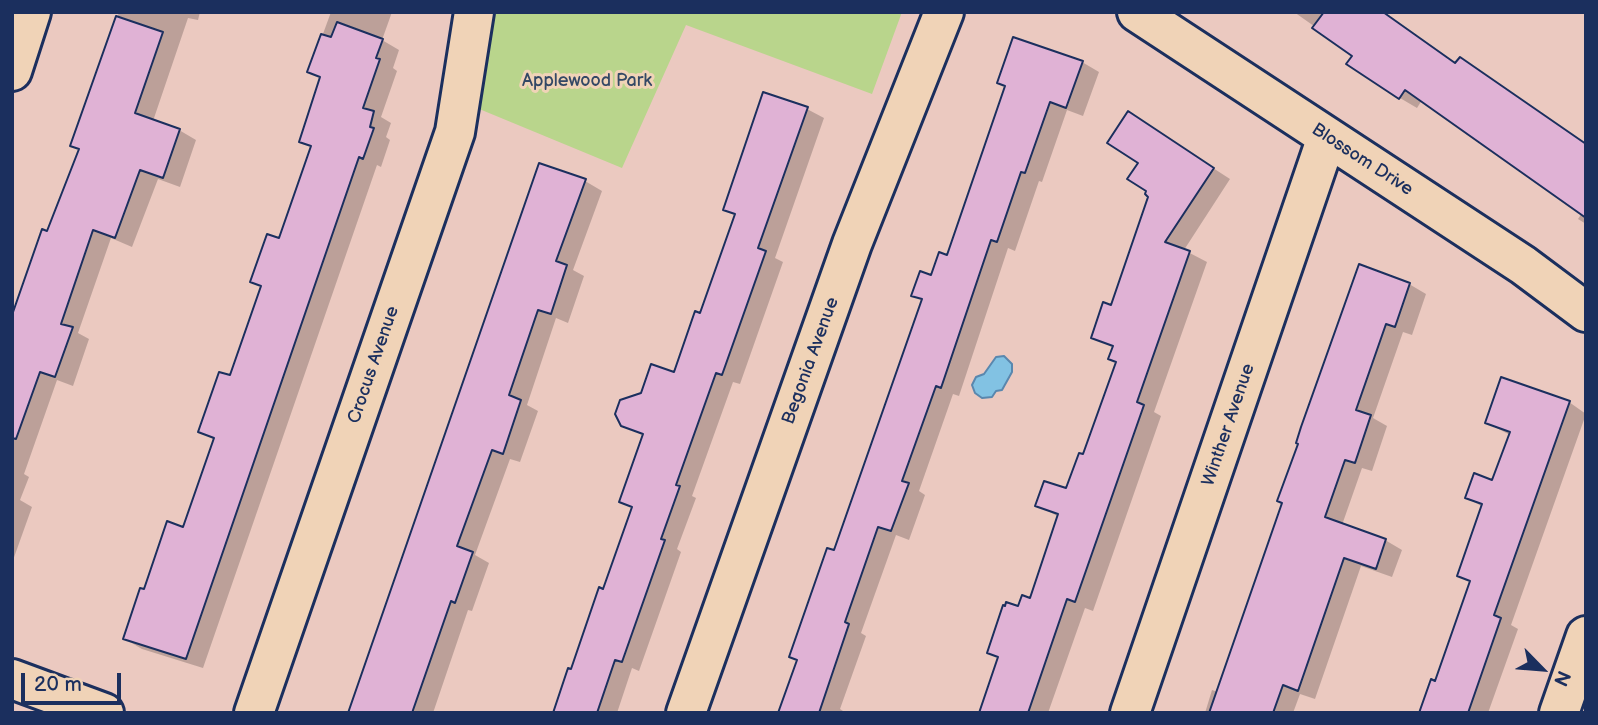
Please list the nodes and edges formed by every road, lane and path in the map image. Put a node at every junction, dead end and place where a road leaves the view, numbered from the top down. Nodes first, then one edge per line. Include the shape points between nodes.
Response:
1 (31, 12) edge
2 (474, 12) edge
3 (944, 12) edge
4 (1137, 12) edge
5 (12, 71) edge
6 (1327, 137) junction
7 (1586, 312) edge
8 (1586, 636) edge
9 (12, 679) edge
10 (104, 713) edge
11 (254, 713) edge
12 (685, 713) edge
13 (1130, 713) edge
14 (1559, 713) edge

1 - 5 street
2 - 11 street, Crocus Avenue via 455,132
3 - 12 street, Begonia Avenue via 852,244
4 - 6 street, Blossom Drive
6 - 7 street, Blossom Drive via 1523,265
6 - 13 street, Winther Avenue
8 - 14 street
9 - 10 street

